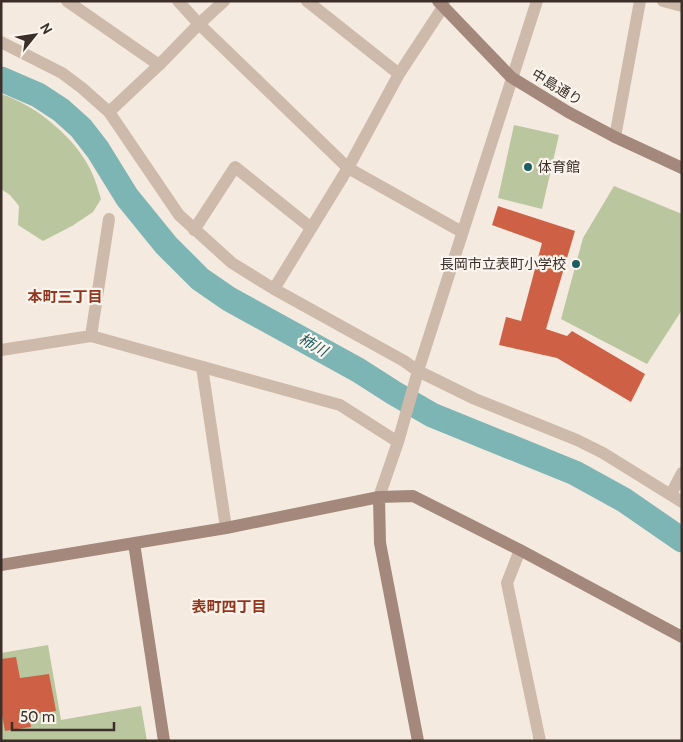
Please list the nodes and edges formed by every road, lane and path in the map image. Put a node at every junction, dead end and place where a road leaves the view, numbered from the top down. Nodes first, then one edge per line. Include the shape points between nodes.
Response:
1 (67, 1) edge
2 (178, 1) edge
3 (224, 1) edge
4 (307, 1) edge
5 (537, 1) edge
6 (640, 1) edge
7 (663, 1) edge
8 (442, 3) edge
9 (682, 6) edge
10 (198, 24) junction
11 (1, 42) edge
12 (159, 65) junction
13 (399, 74) junction
14 (511, 77) junction
15 (109, 112) junction
16 (615, 137) junction
17 (348, 168) junction
18 (682, 168) edge
19 (109, 219) dead end
20 (310, 227) junction
21 (194, 230) junction
22 (462, 232) junction
23 (274, 289) junction
24 (91, 336) junction
25 (1, 350) edge
26 (202, 367) junction
27 (418, 371) junction
28 (398, 442) junction
29 (682, 473) edge
30 (671, 494) junction
31 (379, 497) junction
32 (682, 502) edge
33 (226, 528) junction
34 (134, 543) junction
35 (520, 550) junction
36 (1, 565) edge
37 (682, 637) edge
38 (164, 741) edge
39 (418, 741) edge
40 (540, 741) edge

1 - 12 street
2 - 10 street
3 - 10 street
4 - 13 street
5 - 14 street
6 - 16 street
7 - 9 street
8 - 13 street
8 - 14 street, 中島通り
10 - 12 street
10 - 17 street
11 - 15 street via 62,73
12 - 15 street
13 - 17 street
14 - 16 street, 中島通り
14 - 22 street
15 - 21 street via 180,215
16 - 18 street, 中島通り
17 - 20 street
17 - 22 street
19 - 24 street
20 - 21 street via 235,167
20 - 23 street
21 - 23 street via 232,263
22 - 27 street
23 - 27 street
24 - 25 street
24 - 26 street
26 - 28 street via 340,405
26 - 33 street
27 - 28 street
27 - 30 street via 474,399 577,440
28 - 31 street
29 - 30 street
30 - 32 street
31 - 33 street
31 - 35 street via 413,496
31 - 39 street via 380,543
33 - 34 street
34 - 36 street
34 - 38 street
35 - 37 street
35 - 40 street via 507,583

